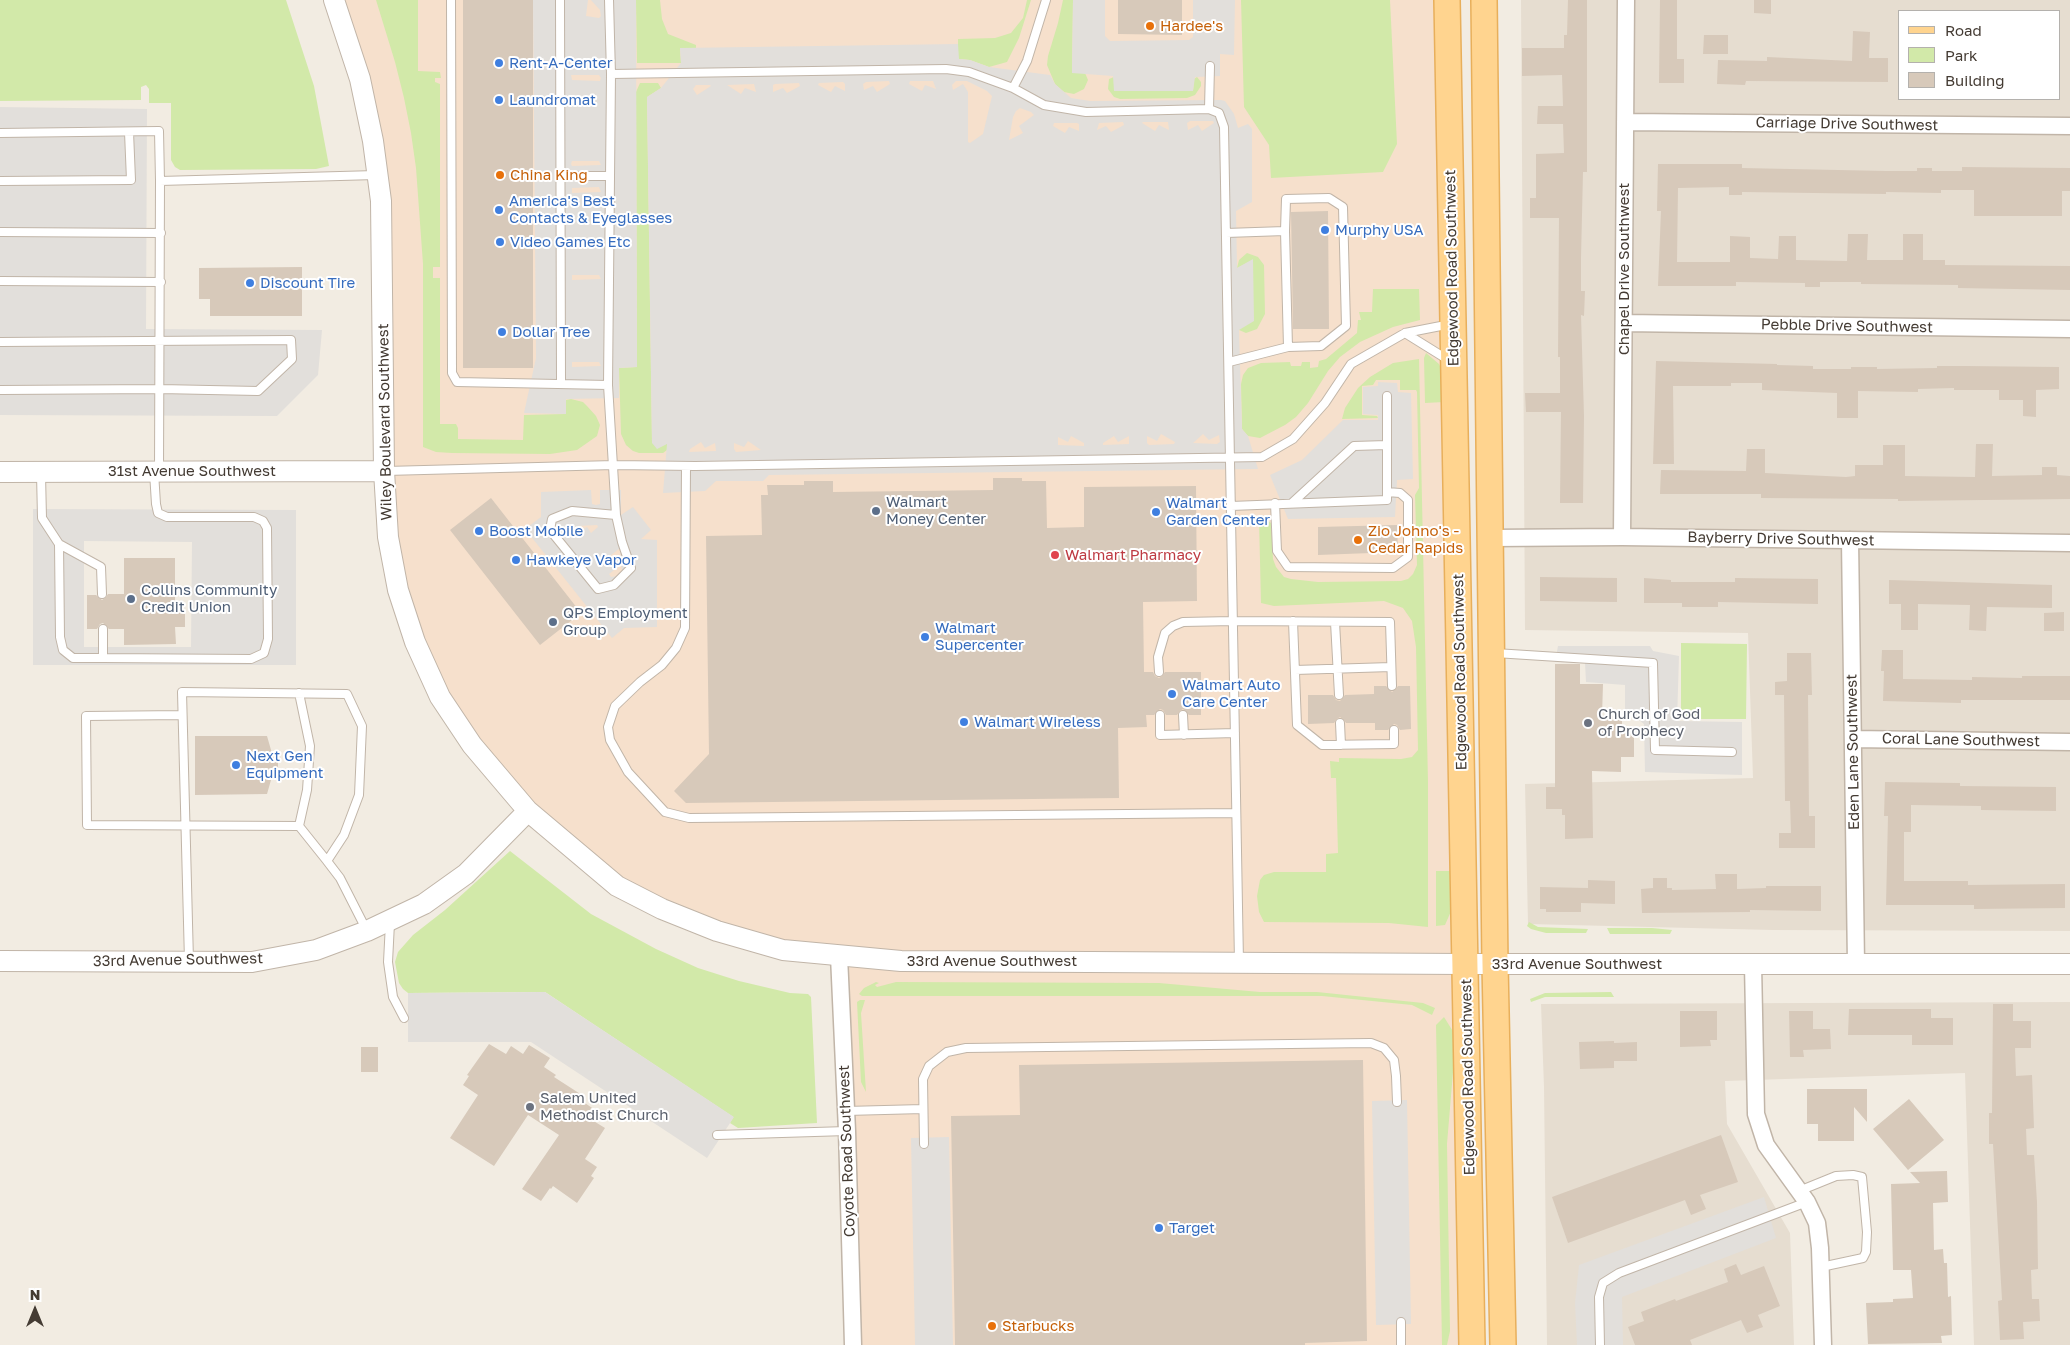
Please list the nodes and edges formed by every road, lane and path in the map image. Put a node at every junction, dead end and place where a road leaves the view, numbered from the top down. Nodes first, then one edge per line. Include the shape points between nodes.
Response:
1 (334, 0) edge
2 (451, 0) edge
3 (560, 0) edge
4 (609, 0) edge
5 (1046, 0) edge
6 (1447, 0) edge
7 (1484, 0) edge
8 (1626, 0) edge
9 (1210, 66) dead end
10 (611, 74) junction
11 (1013, 88) junction
12 (1210, 109) junction
13 (1625, 122) junction
14 (2070, 126) edge
15 (130, 132) junction
16 (0, 133) edge
17 (378, 175) junction
18 (560, 176) junction
19 (610, 176) junction
20 (160, 181) junction
21 (0, 182) edge
22 (1285, 231) junction
23 (0, 232) edge
24 (161, 233) junction
25 (1226, 233) junction
26 (0, 281) edge
27 (161, 282) junction
28 (1624, 323) junction
29 (1453, 324) junction
30 (2070, 329) edge
31 (1405, 333) junction
32 (160, 341) junction
33 (0, 342) edge
34 (1288, 348) junction
35 (1228, 362) junction
36 (1454, 363) junction
37 (560, 383) junction
38 (608, 385) junction
39 (160, 388) junction
40 (0, 390) edge
41 (1387, 396) dead end
42 (1387, 445) junction
43 (1230, 458) junction
44 (614, 465) junction
45 (686, 466) junction
46 (384, 471) junction
47 (0, 472) edge
48 (41, 472) junction
49 (157, 472) junction
50 (1490, 476) junction
51 (1387, 492) junction
52 (1292, 503) junction
53 (1275, 504) junction
54 (1231, 506) junction
55 (616, 515) junction
56 (1622, 537) junction
57 (1492, 538) junction
58 (1850, 540) junction
59 (2070, 543) edge
60 (59, 544) junction
61 (102, 594) dead end
62 (1233, 620) junction
63 (1293, 621) junction
64 (1335, 622) junction
65 (103, 629) dead end
66 (1493, 653) junction
67 (103, 658) junction
68 (1391, 667) junction
69 (1338, 669) junction
70 (1295, 670) junction
71 (1159, 672) dead end
72 (1392, 686) dead end
73 (299, 693) junction
74 (1339, 695) dead end
75 (182, 715) junction
76 (1160, 715) dead end
77 (1184, 715) dead end
78 (1340, 723) dead end
79 (1394, 730) dead end
80 (1235, 733) junction
81 (1184, 735) junction
82 (1853, 739) junction
83 (2070, 742) edge
84 (1341, 745) junction
85 (1732, 752) dead end
86 (528, 811) junction
87 (1236, 813) junction
88 (186, 825) junction
89 (299, 826) junction
90 (327, 861) junction
91 (390, 920) junction
92 (367, 931) junction
93 (839, 956) junction
94 (0, 961) edge
95 (189, 961) junction
96 (1239, 962) junction
97 (1466, 964) junction
98 (1495, 964) junction
99 (1753, 964) junction
100 (1856, 964) junction
101 (2070, 964) edge
102 (404, 1018) dead end
103 (1397, 1102) dead end
104 (923, 1109) junction
105 (846, 1112) junction
106 (847, 1131) junction
107 (717, 1135) dead end
108 (924, 1144) dead end
109 (1803, 1196) junction
110 (1820, 1267) junction
111 (1401, 1322) dead end
112 (853, 1345) edge
113 (1401, 1345) edge
114 (1472, 1345) edge
115 (1503, 1345) edge
116 (1600, 1345) edge
117 (1823, 1345) edge

1 - 17 street, Wiley Boulevard Southwest via 360,78
2 - 37 lane via 452,373 457,382
3 - 18 lane
4 - 10 lane
5 - 11 lane via 1027,61
6 - 29 main road, Edgewood Road Southwest
7 - 50 main road, Edgewood Road Southwest
8 - 13 street, Chapel Drive Southwest
9 - 12 lane
10 - 11 lane via 946,70 969,72
10 - 19 lane
11 - 12 lane via 1044,105 1086,112
12 - 25 lane via 1219,113 1224,127
13 - 14 street, Carriage Drive Southwest
13 - 28 street, Chapel Drive Southwest
15 - 16 lane
15 - 20 lane via 160,131
15 - 21 lane via 130,180
17 - 20 lane
17 - 46 street, Wiley Boulevard Southwest via 382,201
18 - 19 lane
18 - 37 lane
19 - 38 lane
20 - 24 lane
22 - 25 lane
22 - 34 lane
22 - 34 lane via 1286,199 1329,198 1344,207 1346,326 1321,346
23 - 24 lane
24 - 27 lane
25 - 35 lane
26 - 27 lane
27 - 32 lane
28 - 30 street, Pebble Drive Southwest
28 - 56 street, Chapel Drive Southwest
29 - 31 lane
29 - 36 main road, Edgewood Road Southwest
29 - 50 main road via 1472,340 1474,449
31 - 36 lane
31 - 43 lane via 1351,364 1325,403 1293,439 1262,457
32 - 33 lane
32 - 39 lane
32 - 39 lane via 291,340 292,359 258,391
34 - 35 lane
35 - 43 lane
36 - 97 main road, Edgewood Road Southwest
37 - 38 lane
38 - 44 lane
39 - 40 lane
39 - 49 lane
41 - 42 lane
42 - 51 lane
42 - 52 lane via 1354,446
43 - 45 lane
43 - 54 lane
44 - 45 lane
44 - 46 lane
44 - 55 lane
45 - 87 lane via 685,628 676,648 662,665 615,706 608,727 610,740 628,772 665,812 689,818
46 - 49 street, 31st Avenue Southwest
46 - 86 street, Wiley Boulevard Southwest via 388,537 398,590 415,642 440,697 472,746
47 - 48 street, 31st Avenue Southwest
48 - 49 street, 31st Avenue Southwest
48 - 60 lane via 42,518
49 - 67 lane via 158,513 167,517 254,517 263,521 267,528 268,639 264,653 251,659
50 - 57 main road, Edgewood Road Southwest
51 - 52 lane via 1387,500
51 - 53 lane via 1400,493 1408,500 1408,557 1393,568 1288,567 1277,551
52 - 53 lane
53 - 54 lane
54 - 62 lane
55 - 55 lane via 572,510 552,519 550,530 598,589 614,585 631,568
56 - 57 street, Bayberry Drive Southwest
56 - 58 street, Bayberry Drive Southwest
57 - 66 main road, Edgewood Road Southwest
58 - 59 street, Bayberry Drive Southwest
58 - 82 street, Eden Lane Southwest
60 - 61 lane via 101,567
60 - 67 lane via 60,637 63,650 73,658
62 - 63 lane
62 - 71 lane via 1183,622 1173,626 1161,643
62 - 80 lane
63 - 64 lane
63 - 70 lane
64 - 68 lane via 1390,622
64 - 69 lane
65 - 67 lane
66 - 85 lane via 1653,663 1656,750
66 - 98 main road, Edgewood Road Southwest
68 - 69 lane
68 - 72 lane
69 - 70 lane
69 - 74 lane
70 - 84 lane via 1297,725 1322,745
73 - 75 lane via 182,692
73 - 89 lane via 310,746 307,790
73 - 90 lane via 347,694 362,726 359,795 344,835
75 - 88 lane
75 - 88 lane via 86,716 87,825
76 - 81 lane via 1160,736
77 - 81 lane
78 - 84 lane
79 - 84 lane via 1394,744
80 - 81 lane
80 - 87 lane
82 - 83 street, Coral Lane Southwest
82 - 100 street, Eden Lane Southwest
86 - 91 street, 33rd Avenue Southwest via 466,874 424,904
86 - 93 street, 33rd Avenue Southwest via 618,886 662,908 717,931 783,950
87 - 96 lane
88 - 89 lane
88 - 95 lane
89 - 90 lane
90 - 92 lane via 340,878
91 - 92 street, 33rd Avenue Southwest
91 - 102 lane via 388,962 393,997
92 - 95 street, 33rd Avenue Southwest via 316,950 252,962
93 - 96 street, 33rd Avenue Southwest via 901,961
93 - 105 street, Coyote Road Southwest
94 - 95 street, 33rd Avenue Southwest
96 - 97 street, 33rd Avenue Southwest
97 - 98 street, 33rd Avenue Southwest
97 - 114 main road, Edgewood Road Southwest
98 - 99 street, 33rd Avenue Southwest
98 - 115 main road, Edgewood Road Southwest
99 - 100 street, 33rd Avenue Southwest
99 - 109 street via 1756,1114 1766,1145
100 - 101 street, 33rd Avenue Southwest
103 - 104 lane via 1394,1060 1384,1048 1371,1042 966,1048 947,1052 930,1066 923,1080
104 - 105 lane
104 - 108 lane
105 - 106 street, Coyote Road Southwest
106 - 107 lane
106 - 112 street, Coyote Road Southwest
109 - 110 street via 1817,1223
109 - 110 lane via 1836,1176 1853,1174 1862,1177 1866,1252 1863,1258
109 - 116 lane via 1619,1273 1603,1283 1599,1297
110 - 117 street
111 - 113 lane

